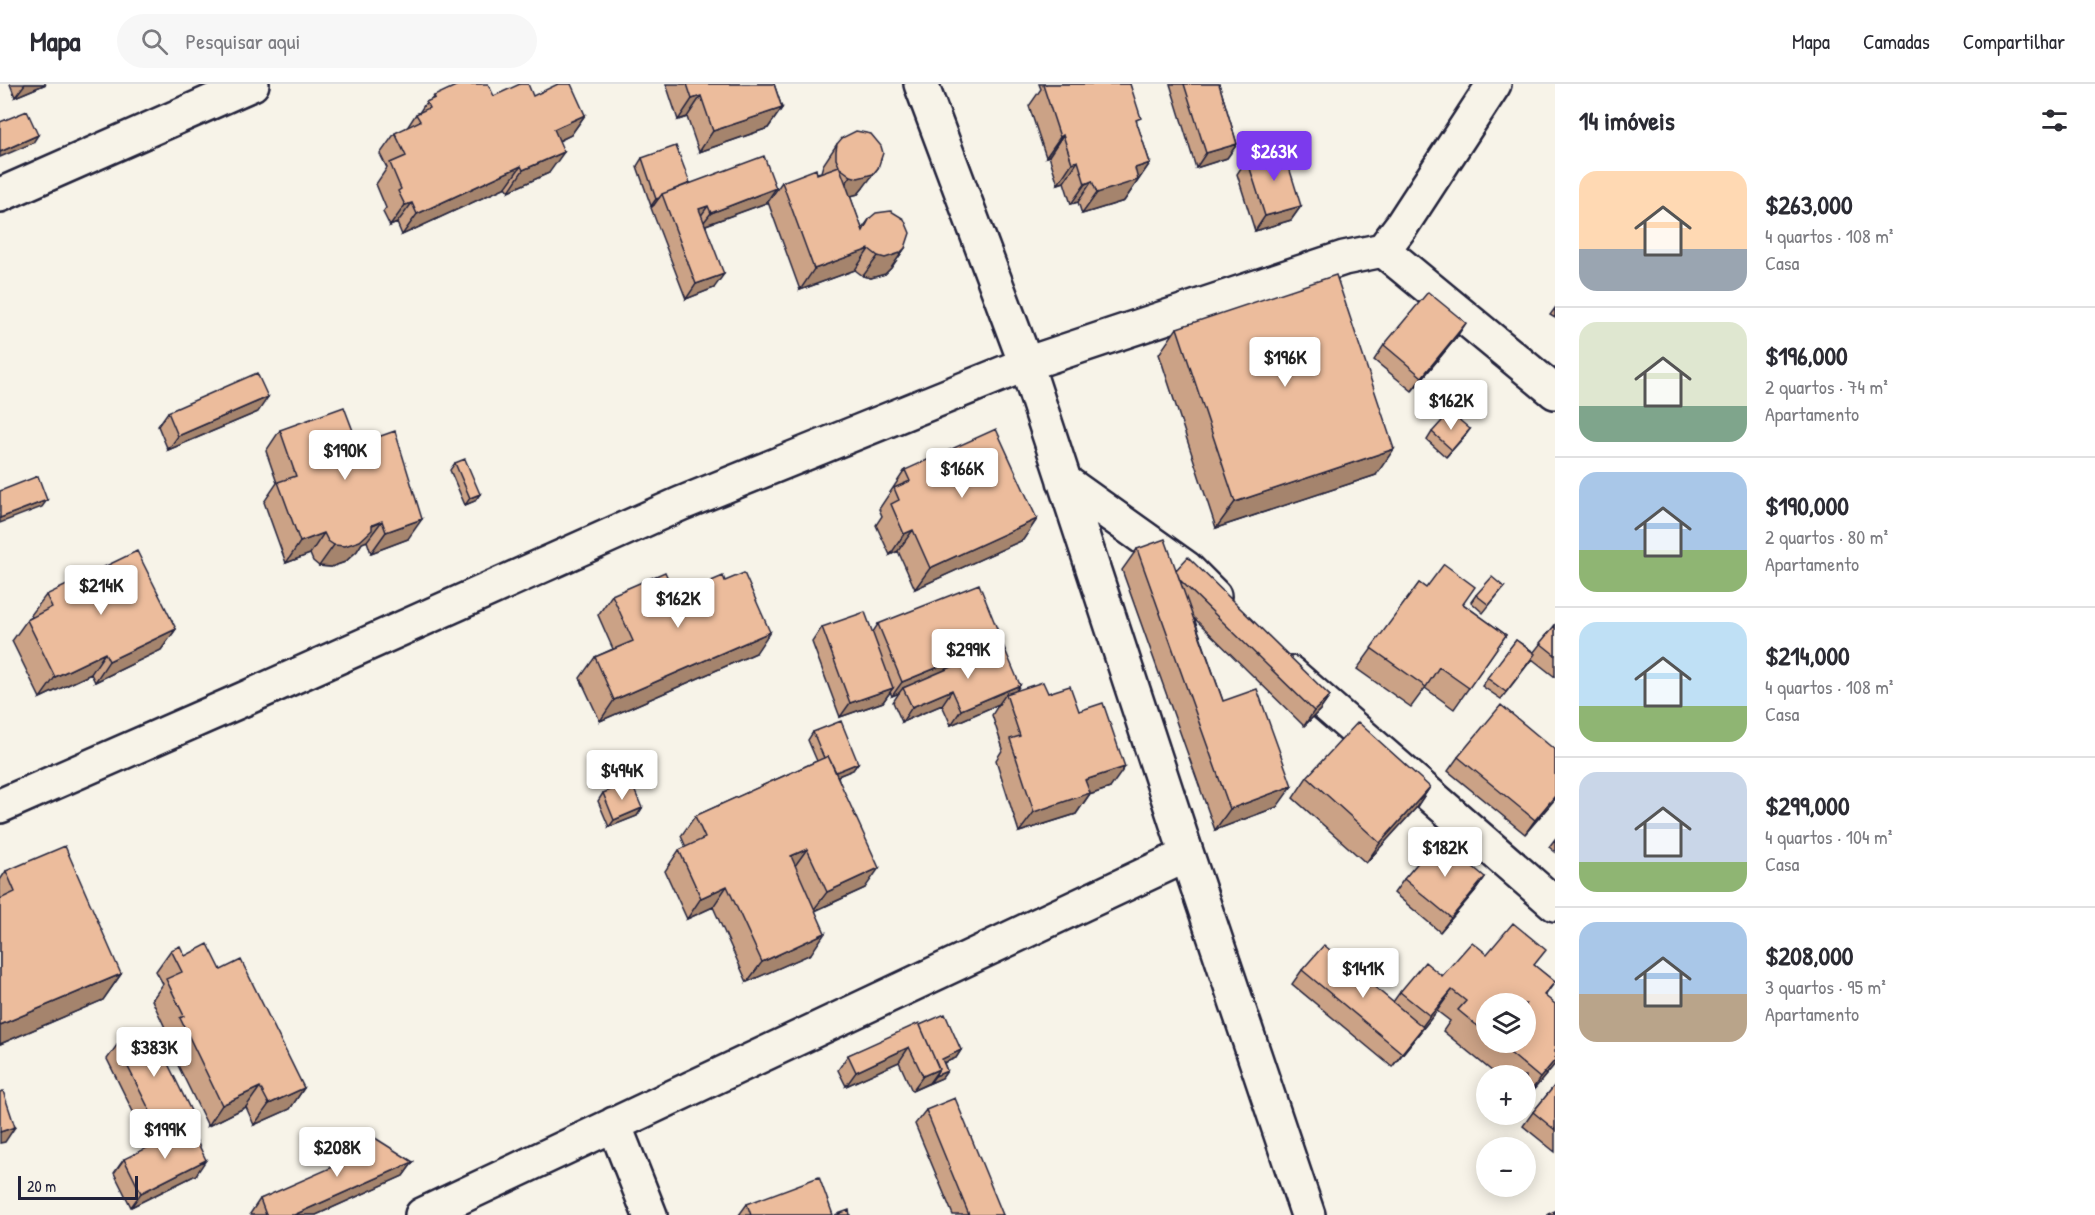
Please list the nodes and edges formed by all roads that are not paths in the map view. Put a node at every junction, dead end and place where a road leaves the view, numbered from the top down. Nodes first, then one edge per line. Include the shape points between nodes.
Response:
1 (252, 84) edge
2 (921, 84) edge
3 (1494, 84) edge
4 (0, 195) edge
5 (1383, 250) junction
6 (1026, 364) junction
7 (1555, 392) edge
8 (1064, 481) junction
9 (1233, 616) edge
10 (1273, 656) edge
11 (0, 806) edge
12 (1187, 855) junction
13 (1555, 904) edge
14 (614, 1124) junction
15 (422, 1215) edge
16 (650, 1215) edge
17 (1308, 1215) edge

1 - 4 street
2 - 6 street
3 - 5 street
5 - 6 street via 1344,258
5 - 7 street
6 - 8 street
6 - 11 street via 680,504
8 - 9 street via 1186,568
8 - 12 street
10 - 13 street
12 - 14 street
12 - 17 street
14 - 15 street
14 - 16 street

